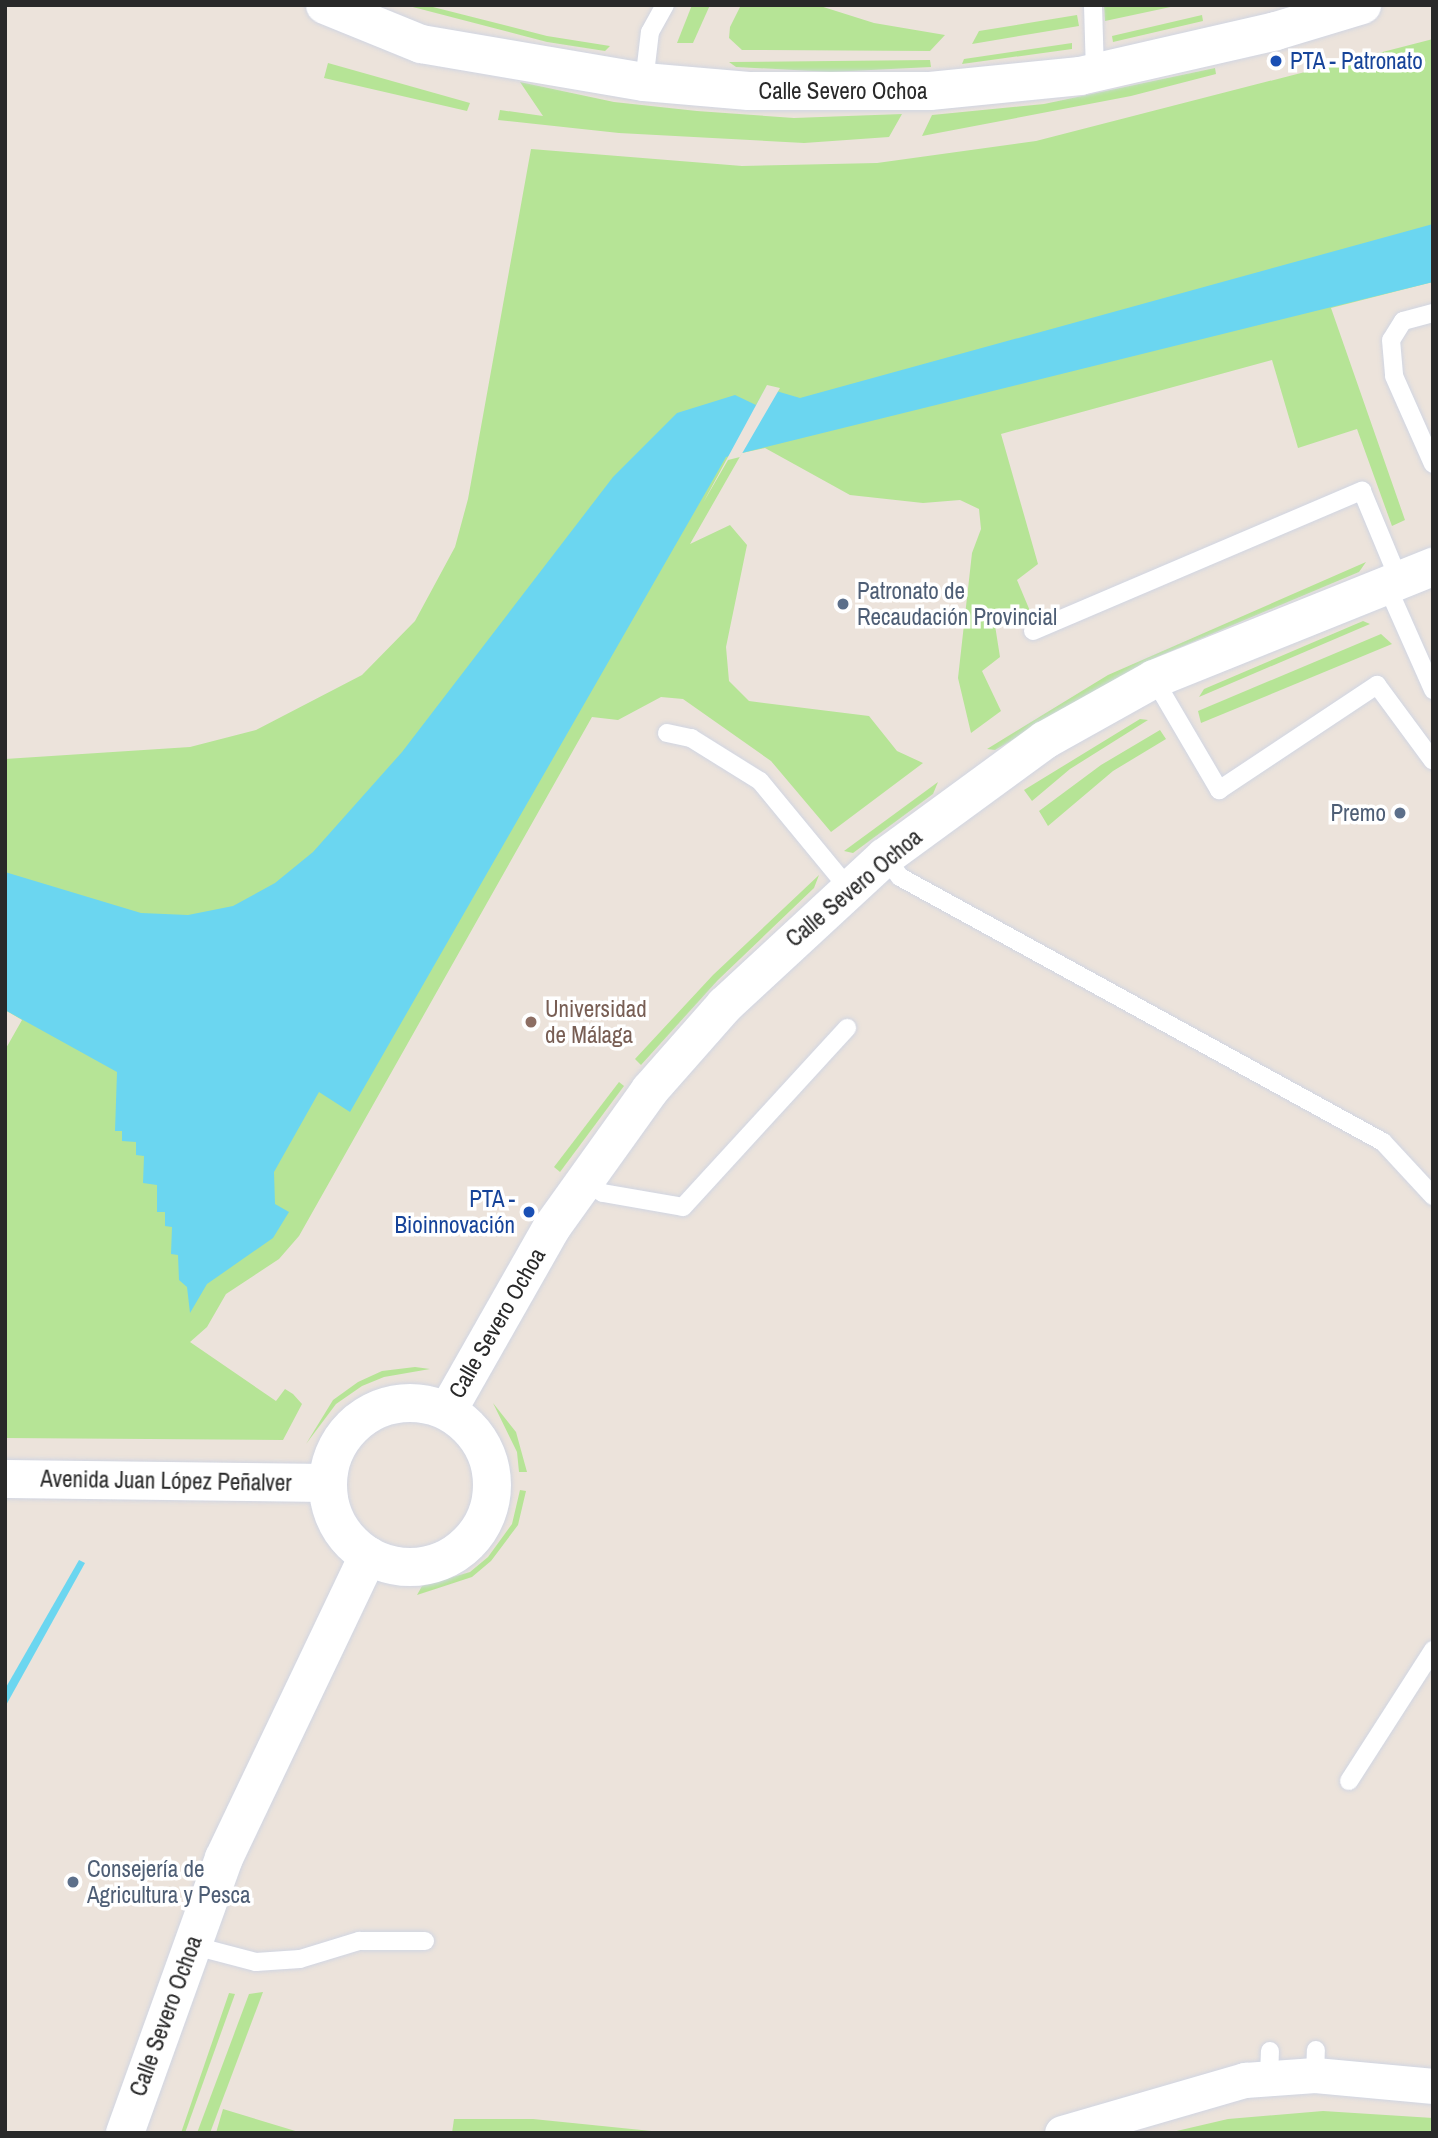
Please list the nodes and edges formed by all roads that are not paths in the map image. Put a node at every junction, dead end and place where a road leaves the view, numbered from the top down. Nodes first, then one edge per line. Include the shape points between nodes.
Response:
1 (325, 5) edge
2 (665, 5) edge
3 (1093, 5) edge
4 (1362, 5) edge
5 (1095, 72) junction
6 (644, 82) junction
7 (1433, 313) edge
8 (1433, 464) edge
9 (1406, 578) edge
10 (1033, 631) dead end
11 (1154, 679) junction
12 (1433, 690) edge
13 (667, 733) dead end
14 (1433, 761) edge
15 (885, 858) junction
16 (849, 889) junction
17 (847, 1028) dead end
18 (583, 1181) junction
19 (1433, 1195) edge
20 (448, 1410) junction
21 (5, 1479) edge
22 (327, 1483) junction
23 (368, 1556) junction
24 (1433, 1650) edge
25 (1349, 1781) dead end
26 (425, 1941) dead end
27 (191, 1945) junction
28 (1433, 2086) edge
29 (125, 2133) edge
30 (1062, 2133) edge

1 - 6 street, Calle Severo Ochoa via 422,44
2 - 6 lane via 650,32
3 - 5 lane
4 - 5 street, Calle Severo Ochoa via 1276,31
5 - 6 street, Calle Severo Ochoa via 930,91 749,91
7 - 8 lane via 1403,321 1391,340 1394,376
9 - 10 lane via 1362,491
9 - 11 street, Calle Severo Ochoa
9 - 12 lane
11 - 14 lane via 1219,790 1377,685
11 - 15 street, Calle Severo Ochoa via 1045,740
13 - 16 lane via 691,738 760,781
15 - 16 street, Calle Severo Ochoa
15 - 19 lane via 901,877 922,889 1383,1142
16 - 18 street, Calle Severo Ochoa via 725,1005 650,1090
17 - 18 lane via 683,1207 603,1193
18 - 20 street, Calle Severo Ochoa
20 - 22 street via 398,1403 371,1412 348,1430 333,1454
20 - 23 street via 475,1433 488,1458 493,1486 487,1514 472,1539 450,1558 423,1567 404,1567
21 - 22 street, Avenida Juan López Peñalver
22 - 23 street via 338,1525
23 - 27 street, Calle Severo Ochoa via 224,1858
24 - 25 lane
26 - 27 lane via 359,1941 300,1959 256,1962
27 - 29 street, Calle Severo Ochoa
28 - 30 street via 1315,2063 1269,2064 1245,2080

